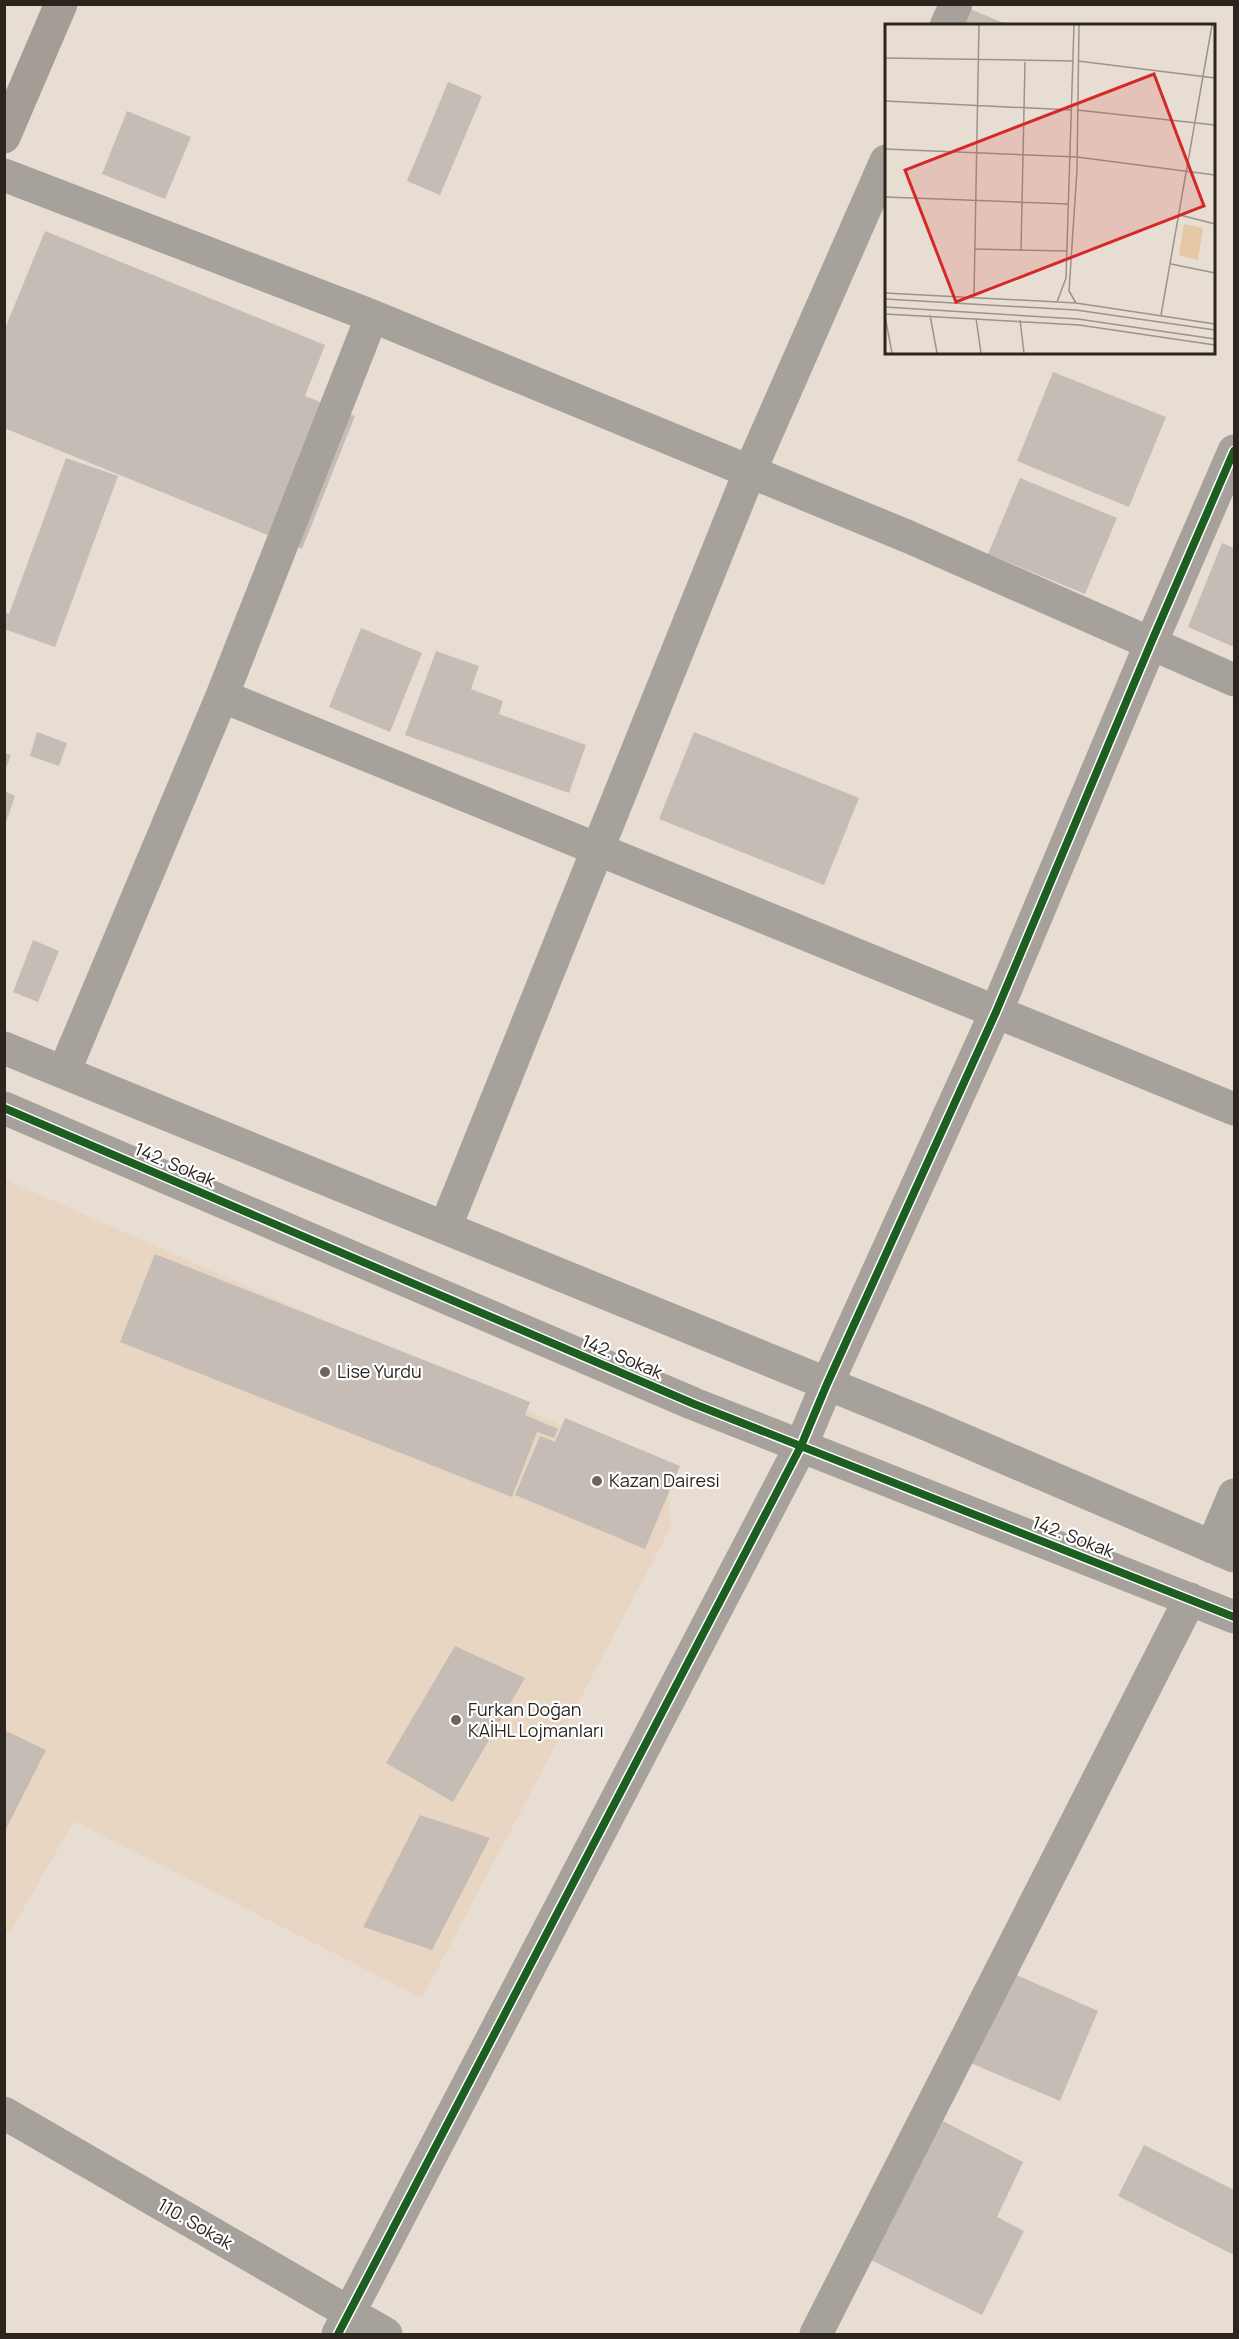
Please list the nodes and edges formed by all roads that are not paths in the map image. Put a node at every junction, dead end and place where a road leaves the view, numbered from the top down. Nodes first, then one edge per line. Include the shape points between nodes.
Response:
1 (61, 4) edge
2 (956, 4) edge
3 (947, 24) edge
4 (4, 137) edge
5 (885, 163) edge
6 (4, 175) edge
7 (372, 316) junction
8 (1234, 451) edge
9 (750, 471) junction
10 (1151, 643) junction
11 (1234, 680) edge
12 (222, 696) junction
13 (598, 850) junction
14 (996, 1012) junction
15 (4, 1048) edge
16 (64, 1072) junction
17 (4, 1108) edge
18 (1234, 1110) edge
19 (445, 1228) junction
20 (827, 1384) junction
21 (801, 1446) junction
22 (1234, 1494) edge
23 (1223, 1551) edge
24 (1190, 1599) junction
25 (1234, 1617) edge
26 (4, 2113) edge
27 (344, 2324) edge
28 (386, 2334) edge
29 (816, 2334) edge

1 - 4 highway
2 - 3 street
5 - 9 street
6 - 7 street
7 - 9 street
7 - 12 street
8 - 10 street
9 - 10 street
9 - 13 street
10 - 11 street
10 - 14 street
12 - 13 street
12 - 16 street
13 - 14 street
13 - 19 street
14 - 18 street
14 - 20 street
15 - 16 street
16 - 19 street
17 - 21 street, 142. Sokak via 694,1404
19 - 20 street
20 - 21 street
20 - 23 street
21 - 24 street, 142. Sokak
21 - 27 street
22 - 23 street
24 - 25 street, 142. Sokak
24 - 29 street
26 - 27 street, 110. Sokak
27 - 28 street, 110. Sokak

